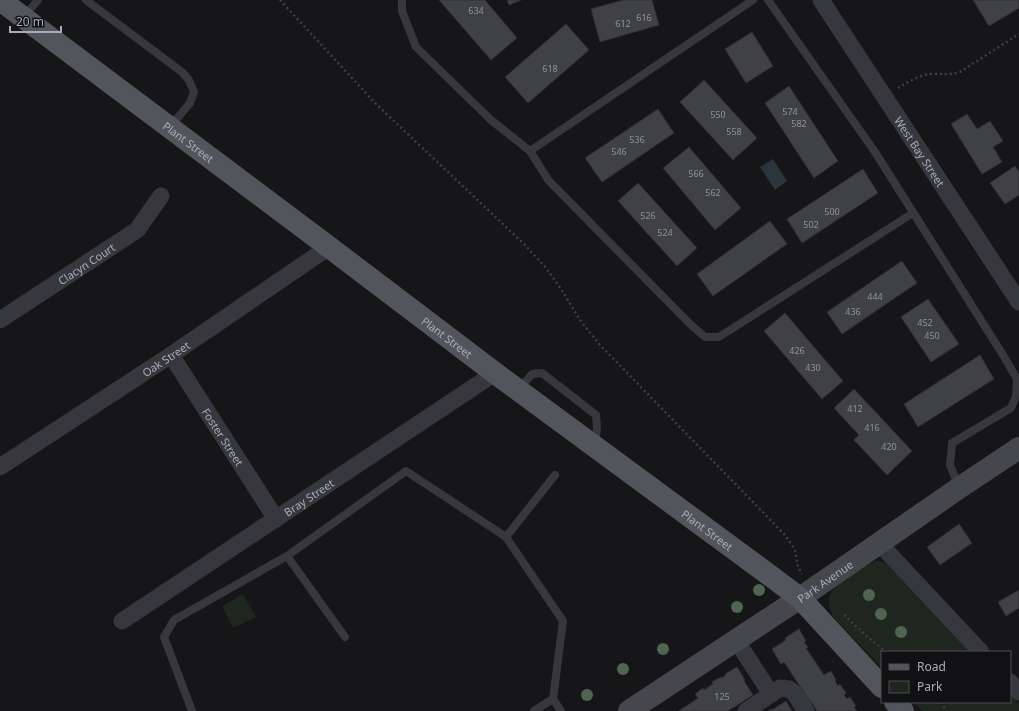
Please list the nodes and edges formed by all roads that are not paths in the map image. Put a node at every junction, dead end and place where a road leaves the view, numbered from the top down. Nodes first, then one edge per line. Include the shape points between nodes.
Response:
1 (0, 0) edge
2 (38, 0) edge
3 (86, 0) edge
4 (402, 0) edge
5 (753, 0) edge
6 (768, 0) edge
7 (821, 0) edge
8 (24, 18) junction
9 (170, 127) junction
10 (530, 151) junction
11 (161, 196) dead end
12 (913, 213) junction
13 (329, 247) junction
14 (1019, 302) edge
15 (0, 320) edge
16 (171, 355) junction
17 (495, 373) junction
18 (1019, 448) edge
19 (0, 466) edge
20 (555, 475) dead end
21 (959, 488) junction
22 (276, 519) junction
23 (506, 537) junction
24 (879, 543) junction
25 (287, 556) junction
26 (800, 598) junction
27 (122, 621) dead end
28 (345, 637) dead end
29 (736, 640) junction
30 (981, 651) edge
31 (1011, 683) edge
32 (881, 686) edge
33 (1019, 692) edge
34 (771, 694) junction
35 (553, 699) junction
36 (896, 703) edge
37 (192, 711) edge
38 (534, 711) edge
39 (561, 711) edge
40 (630, 711) edge
41 (746, 711) edge
42 (806, 711) edge
43 (903, 711) edge

1 - 8 main road, Plant Street
2 - 8 lane
3 - 9 lane via 182,72 189,80 194,92 190,103
4 - 10 lane via 402,11 416,47 491,120
5 - 10 lane
6 - 12 lane via 875,152
7 - 14 street, West Bay Street
8 - 9 main road, Plant Street
9 - 13 main road, Plant Street
10 - 12 lane via 549,181 705,337 719,337
11 - 15 street, Clacyn Court via 137,230
12 - 21 lane via 1017,379 1016,396 1010,408 952,443 950,465
13 - 16 street, Oak Street
13 - 17 main road, Plant Street
16 - 19 street, Oak Street
16 - 22 street, Foster Street
17 - 22 street, Bray Street
17 - 26 main road, Plant Street
18 - 21 street, Park Avenue
20 - 23 lane
21 - 24 street, Park Avenue
22 - 27 street, Bray Street
23 - 25 lane via 406,471
23 - 35 lane via 563,621
24 - 26 street, Park Avenue
24 - 30 street
25 - 28 lane
25 - 37 lane via 174,620 164,637
26 - 29 street, Park Avenue
26 - 32 main road, Plant Street
29 - 34 street
29 - 40 street, Park Avenue
31 - 33 street
34 - 41 street
34 - 42 street via 780,688 789,689
35 - 38 lane
35 - 39 lane
36 - 43 main road

